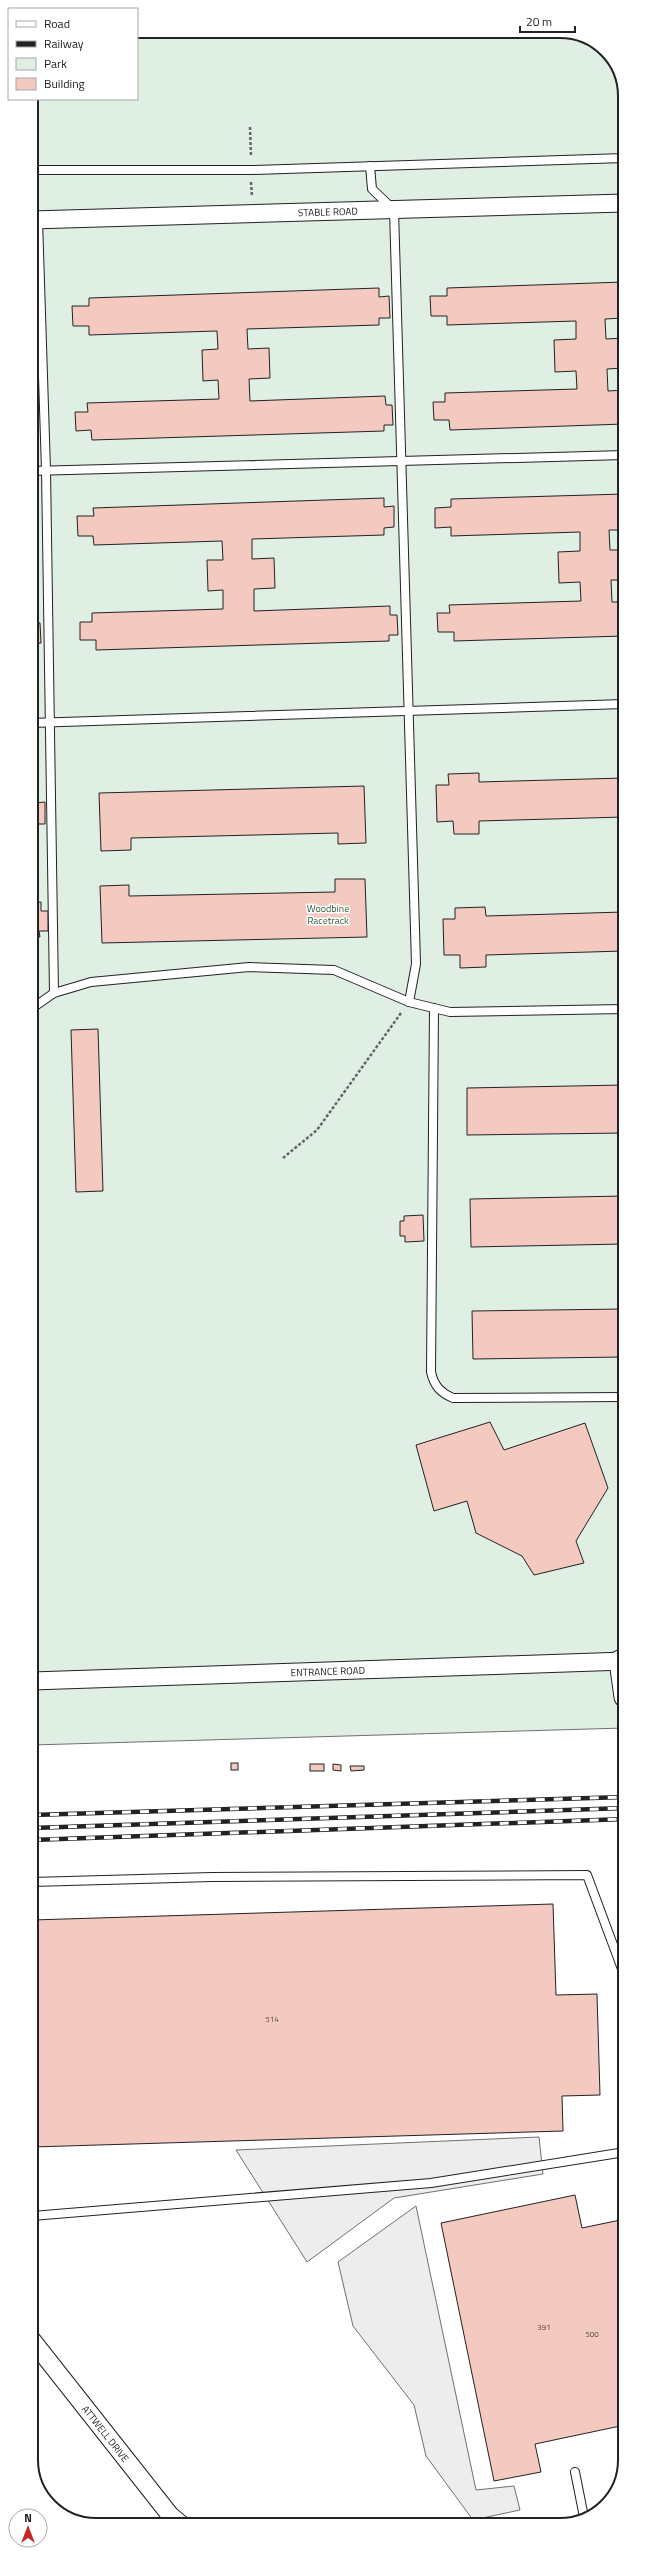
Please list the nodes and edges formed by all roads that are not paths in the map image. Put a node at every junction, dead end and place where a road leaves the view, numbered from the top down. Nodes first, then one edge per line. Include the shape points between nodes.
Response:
1 (618, 158) edge
2 (370, 166) junction
3 (38, 170) edge
4 (618, 203) edge
5 (394, 210) junction
6 (38, 217) edge
7 (38, 314) edge
8 (618, 455) edge
9 (403, 461) junction
10 (46, 470) junction
11 (38, 471) edge
12 (618, 704) edge
13 (409, 711) junction
14 (38, 722) edge
15 (50, 722) junction
16 (54, 993) junction
17 (409, 1002) junction
18 (38, 1005) edge
19 (434, 1008) junction
20 (618, 1009) edge
21 (618, 1397) edge
22 (618, 1661) edge
23 (38, 1681) edge
24 (38, 1882) edge
25 (618, 1958) edge
26 (618, 2153) edge
27 (38, 2216) edge
28 (38, 2348) edge
29 (575, 2472) dead end
30 (583, 2513) edge
31 (174, 2518) edge

1 - 2 lane
2 - 3 lane via 251,170
2 - 5 lane via 372,190
4 - 5 street, STABLE ROAD
5 - 6 street, STABLE ROAD
5 - 9 lane
7 - 10 lane
8 - 9 lane
9 - 10 lane
9 - 13 lane
10 - 11 lane
10 - 15 lane
12 - 13 lane
13 - 15 lane
13 - 17 lane via 416,964
14 - 15 lane
15 - 16 lane
16 - 17 lane via 92,982 249,967 334,970
16 - 18 lane
17 - 19 lane
19 - 20 lane via 450,1012
19 - 21 lane via 431,1372 433,1381 438,1389 453,1398
22 - 23 street, ENTRANCE ROAD
24 - 25 lane via 220,1877 587,1875
26 - 27 lane via 431,2183
28 - 31 street, ATTWELL DRIVE
29 - 30 lane

